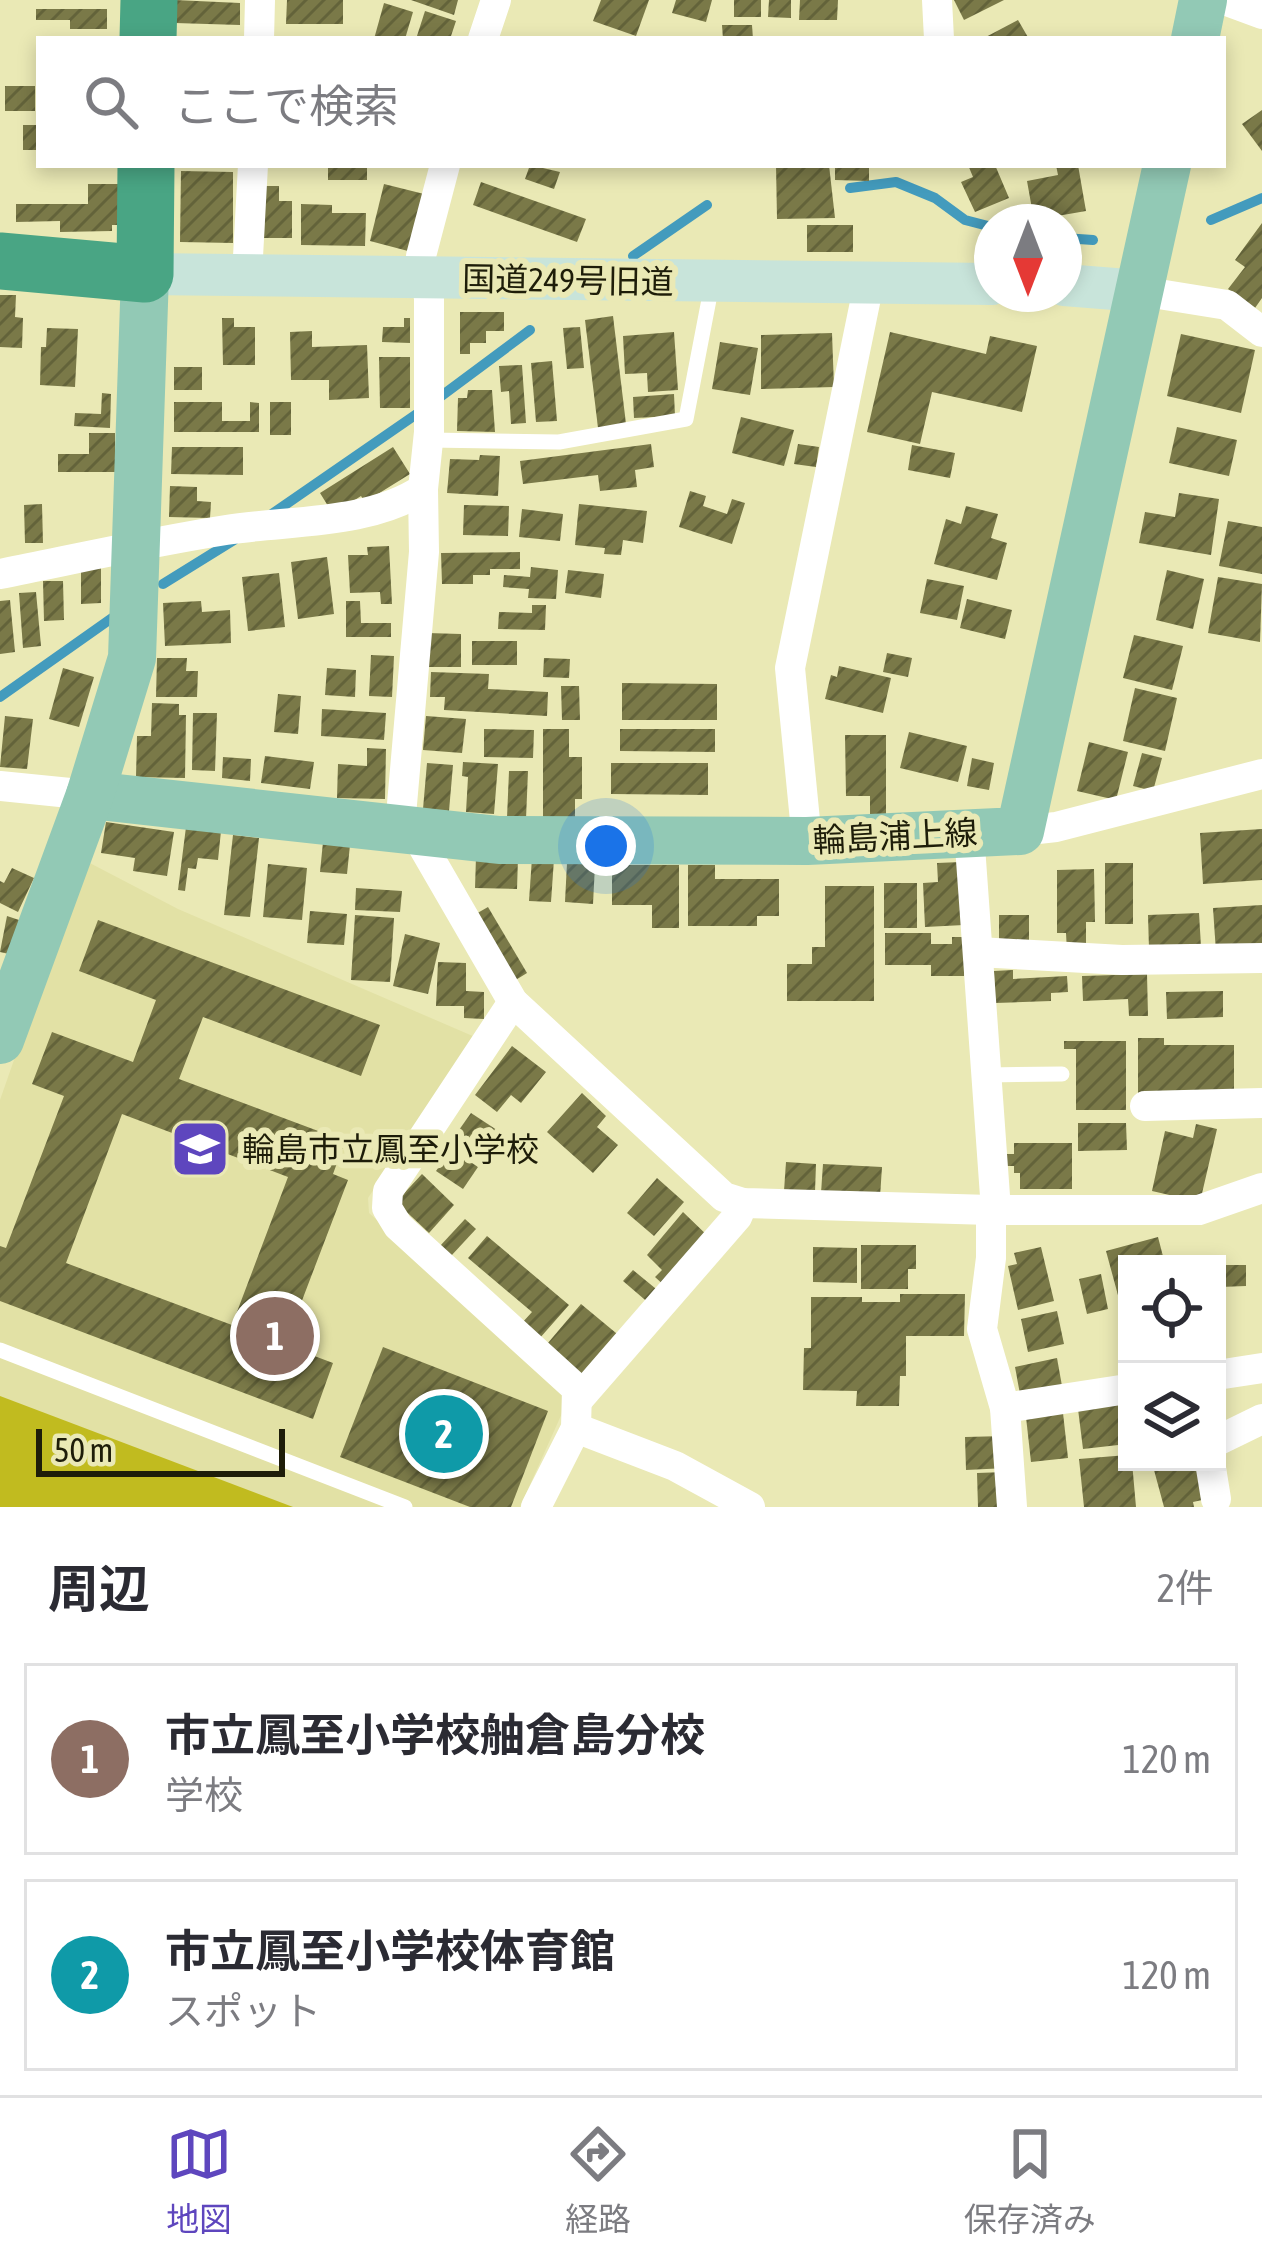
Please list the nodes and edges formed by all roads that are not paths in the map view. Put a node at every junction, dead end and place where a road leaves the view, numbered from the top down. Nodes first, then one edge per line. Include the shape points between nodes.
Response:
1 (148, 0) edge
2 (260, 0) edge
3 (496, 0) edge
4 (937, 0) edge
5 (1203, 0) edge
6 (1224, 0) edge
7 (1262, 14) edge
8 (148, 36) edge
9 (259, 36) edge
10 (484, 36) edge
11 (939, 36) edge
12 (1196, 36) edge
13 (146, 168) edge
14 (253, 168) edge
15 (444, 168) edge
16 (1166, 168) edge
17 (0, 261) edge
18 (145, 274) junction
19 (247, 275) junction
20 (425, 279) junction
21 (713, 281) junction
22 (869, 283) junction
23 (974, 284) edge
24 (1082, 286) edge
25 (1140, 291) junction
26 (1262, 332) edge
27 (429, 436) junction
28 (423, 489) junction
29 (138, 546) junction
30 (0, 574) edge
31 (1262, 774) edge
32 (0, 786) edge
33 (90, 795) junction
34 (407, 829) junction
35 (1020, 831) junction
36 (969, 832) junction
37 (807, 841) junction
38 (978, 952) junction
39 (1262, 958) edge
40 (513, 1002) junction
41 (0, 1040) edge
42 (1062, 1074) dead end
43 (987, 1075) junction
44 (1262, 1103) edge
45 (1145, 1106) dead end
46 (1262, 1188) edge
47 (742, 1203) junction
48 (994, 1210) junction
49 (0, 1350) edge
50 (1262, 1368) edge
51 (1226, 1374) edge
52 (1118, 1390) edge
53 (1005, 1408) junction
54 (576, 1415) junction
55 (1262, 1419) edge
56 (1226, 1437) edge
57 (1212, 1471) edge
58 (1216, 1498) dead end
59 (405, 1507) edge
60 (536, 1507) edge
61 (751, 1507) edge
62 (1012, 1507) edge

1 - 8 highway
2 - 9 street
3 - 10 street
4 - 11 street
5 - 12 main road
6 - 7 street
13 - 18 highway
14 - 19 street
15 - 20 street via 425,235
16 - 25 main road, 輪島浦上線
17 - 18 highway
18 - 19 street, 国道249号旧道
18 - 29 main road
19 - 20 street, 国道249号旧道
20 - 21 street, 国道249号旧道
20 - 27 street
21 - 22 street, 国道249号旧道
21 - 27 lane via 686,419 559,442
22 - 23 street, 国道249号旧道
22 - 37 street via 790,668
24 - 25 street
25 - 26 street via 1227,305
25 - 35 main road, 輪島浦上線
27 - 28 street
28 - 29 street via 402,503
28 - 34 street
29 - 30 street
29 - 33 main road via 132,658
31 - 35 street
32 - 33 street
33 - 34 main road, 輪島浦上線
33 - 41 main road
34 - 37 main road, 輪島浦上線 via 500,840
34 - 40 street
35 - 36 main road, 輪島浦上線
36 - 37 main road, 輪島浦上線
36 - 38 street
38 - 39 street
38 - 43 street
40 - 47 street via 724,1197
40 - 54 street via 388,1191 387,1208 578,1389
42 - 43 lane
43 - 48 street
44 - 45 street
46 - 48 street via 1199,1210
47 - 48 street
47 - 54 street
48 - 53 street via 982,1329
49 - 59 lane
50 - 51 street
52 - 53 street
53 - 62 street
54 - 60 street
54 - 61 street
55 - 56 street
57 - 58 street

